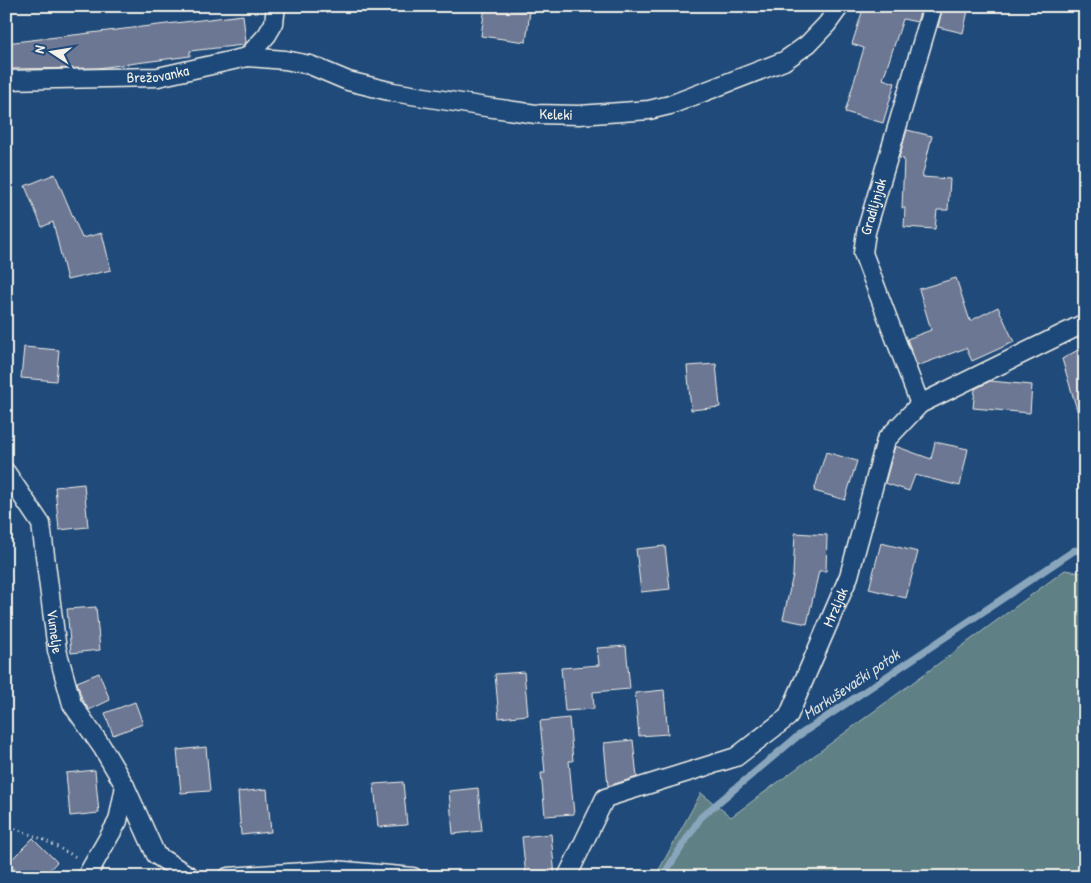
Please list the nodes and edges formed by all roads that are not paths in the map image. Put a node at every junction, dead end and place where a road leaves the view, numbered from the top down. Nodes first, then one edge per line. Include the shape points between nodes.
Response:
1 (276, 6) edge
2 (840, 6) edge
3 (933, 6) edge
4 (247, 57) junction
5 (6, 80) edge
6 (1085, 323) edge
7 (920, 404) junction
8 (6, 472) edge
9 (125, 786) junction
10 (89, 871) edge
11 (191, 877) edge
12 (228, 877) edge
13 (413, 877) edge
14 (567, 877) edge

1 - 4 street via 274,23
2 - 4 street, Keleki via 808,44 784,61 649,110 579,115 486,108 348,82 310,66 285,60
3 - 7 street, Gradiljnjak via 866,232 863,253
4 - 5 street, Brežovanka via 158,77
6 - 7 street, Mrzljak
7 - 14 street, Mrzljak via 886,440 849,576 788,717 736,757 605,798
8 - 9 street, Vumelje via 41,524 57,650 72,704
9 - 10 street via 118,821
9 - 11 street, Vumelje via 156,856
12 - 13 street via 334,870

